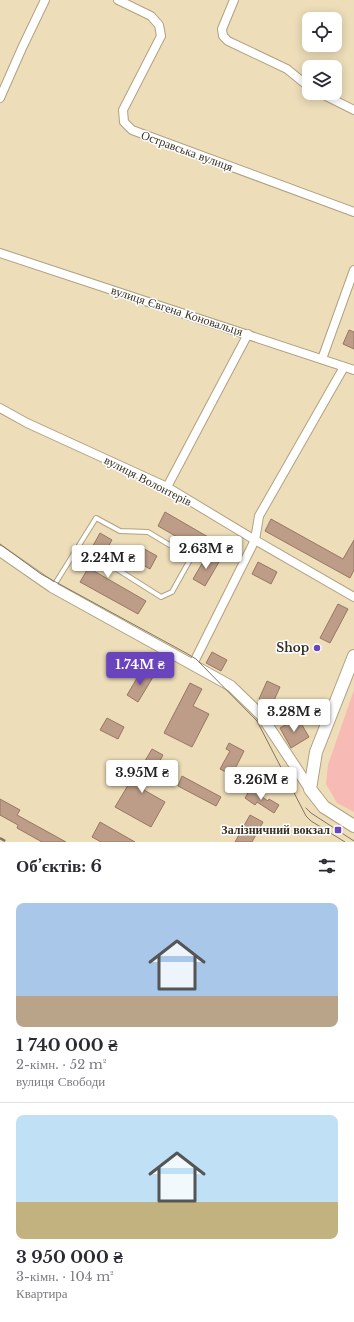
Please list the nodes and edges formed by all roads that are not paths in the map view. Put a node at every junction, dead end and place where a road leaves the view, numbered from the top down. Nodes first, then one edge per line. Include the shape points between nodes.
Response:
1 (45, 0) edge
2 (118, 0) edge
3 (234, 0) edge
4 (302, 82) edge
5 (0, 98) edge
6 (334, 100) edge
7 (354, 110) edge
8 (354, 212) edge
9 (0, 253) edge
10 (354, 270) edge
11 (248, 334) junction
12 (322, 359) junction
13 (344, 366) junction
14 (354, 370) edge
15 (0, 408) edge
16 (167, 487) junction
17 (255, 540) junction
18 (0, 551) edge
19 (112, 566) dead end
20 (52, 587) junction
21 (354, 597) edge
22 (354, 656) edge
23 (193, 664) junction
24 (310, 789) junction
25 (354, 826) edge

1 - 5 street
2 - 8 street, Остравська вулиця via 151,16 159,25 161,36 124,110 124,122 132,130
3 - 4 street via 222,29 223,36 228,41 287,70
6 - 7 street
9 - 11 street, вулиця Євгена Коновальця
10 - 12 street
11 - 12 street, вулиця Євгена Коновальця
11 - 16 street
12 - 13 street, вулиця Євгена Коновальця
13 - 14 street, вулиця Євгена Коновальця
13 - 17 street via 259,516
15 - 16 street, вулиця Волонтерів via 27,423
16 - 17 street, вулиця Волонтерів
17 - 21 street, вулиця Волонтерів
17 - 23 street
18 - 20 street
19 - 20 lane via 161,597 172,592 191,558 148,532 120,531 96,518
20 - 23 street
22 - 24 main road via 316,752
23 - 24 street via 231,686 261,715
24 - 25 main road via 324,807

